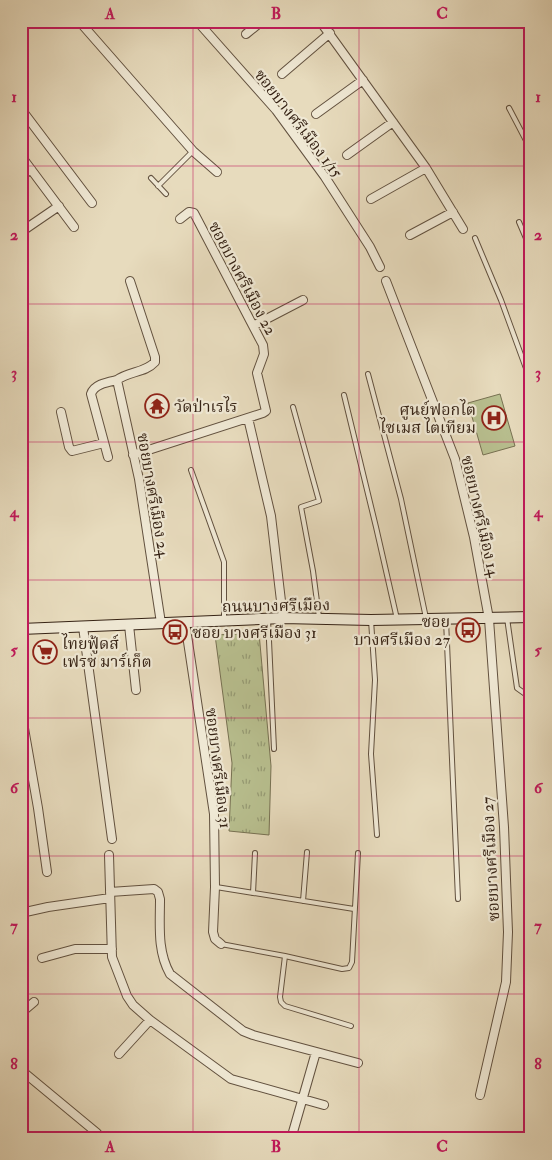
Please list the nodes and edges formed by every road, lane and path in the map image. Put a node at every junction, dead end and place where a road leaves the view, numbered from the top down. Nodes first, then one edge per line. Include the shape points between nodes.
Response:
1 (80, 21) edge
2 (197, 21) edge
3 (262, 21) edge
4 (320, 21) edge
5 (330, 33) junction
6 (246, 34) dead end
7 (282, 74) dead end
8 (363, 80) junction
9 (509, 108) dead end
10 (21, 109) edge
11 (316, 114) dead end
12 (393, 122) junction
13 (531, 150) edge
14 (193, 151) junction
15 (347, 155) dead end
16 (21, 156) edge
17 (426, 168) junction
18 (31, 169) junction
19 (217, 172) dead end
20 (21, 176) edge
21 (151, 178) dead end
22 (158, 186) junction
23 (166, 194) dead end
24 (371, 199) dead end
25 (92, 203) dead end
26 (59, 206) junction
27 (452, 212) junction
28 (180, 219) dead end
29 (519, 222) dead end
30 (74, 227) dead end
31 (463, 229) dead end
32 (21, 232) edge
33 (410, 235) dead end
34 (475, 238) dead end
35 (531, 250) edge
36 (380, 267) dead end
37 (130, 281) dead end
38 (386, 281) dead end
39 (303, 300) dead end
40 (253, 326) junction
41 (368, 374) dead end
42 (118, 380) junction
43 (531, 382) edge
44 (344, 395) dead end
45 (293, 407) dead end
46 (61, 412) dead end
47 (248, 418) junction
48 (104, 443) junction
49 (133, 455) junction
50 (108, 457) dead end
51 (191, 470) dead end
52 (531, 617) edge
53 (268, 618) junction
54 (283, 618) junction
55 (507, 618) junction
56 (319, 619) junction
57 (489, 619) junction
58 (224, 620) junction
59 (371, 620) junction
60 (397, 620) junction
61 (426, 620) junction
62 (446, 620) junction
63 (185, 622) junction
64 (162, 623) junction
65 (129, 625) junction
66 (83, 627) junction
67 (21, 629) edge
68 (136, 690) dead end
69 (531, 698) edge
70 (21, 711) edge
71 (274, 749) dead end
72 (377, 835) dead end
73 (112, 839) dead end
74 (308, 852) dead end
75 (255, 853) dead end
76 (358, 853) dead end
77 (109, 856) dead end
78 (47, 872) dead end
79 (215, 887) junction
80 (253, 893) junction
81 (110, 895) junction
82 (458, 899) dead end
83 (303, 901) junction
84 (354, 910) junction
85 (21, 913) edge
86 (221, 944) joint
87 (112, 949) junction
88 (285, 956) junction
89 (42, 958) dead end
90 (34, 1002) dead end
91 (21, 1013) edge
92 (150, 1020) junction
93 (351, 1026) dead end
94 (316, 1052) junction
95 (119, 1054) dead end
96 (358, 1063) dead end
97 (21, 1070) edge
98 (480, 1095) dead end
99 (303, 1099) junction
100 (324, 1105) dead end
101 (21, 1132) edge
102 (98, 1137) edge
103 (31, 1139) edge
104 (291, 1139) edge

1 - 14 street
2 - 36 street, ซอยบางศรีเมือง 1/15 via 276,110 325,177
3 - 6 street
4 - 5 street
5 - 7 street
5 - 8 street
8 - 11 street
8 - 12 street
9 - 13 lane
10 - 25 street
12 - 15 street
12 - 17 street
14 - 19 street
14 - 22 lane
16 - 18 street
17 - 24 street
17 - 27 street
18 - 20 street
18 - 26 street
21 - 22 lane
22 - 23 lane
26 - 30 street
26 - 32 street
27 - 31 street
27 - 33 street
28 - 40 street, ซอยบางศรีเมือง 22 via 189,212 194,213
29 - 35 lane
34 - 43 lane
37 - 42 street via 155,362
38 - 57 street, ซอยบางศรีเมือง 14 via 455,459 474,536
39 - 40 street
40 - 47 street, ซอยบางศรีเมือง 22 via 264,350 257,373 266,410
41 - 61 lane via 401,499
42 - 48 street via 96,386 91,394
42 - 49 street, ซอยบางศรีเมือง 24
44 - 60 lane
45 - 56 lane via 319,501 301,508
46 - 48 street via 72,451
47 - 49 street, ซอยบางศรีเมือง 22
47 - 54 street via 271,516
48 - 50 street
49 - 64 street, ซอยบางศรีเมือง 24
51 - 58 lane via 224,562
52 - 55 street, ถนนบางศรีเมือง
53 - 54 street, ถนนบางศรีเมือง
53 - 58 street, ถนนบางศรีเมือง
53 - 71 lane
54 - 56 street, ถนนบางศรีเมือง
55 - 57 street, ถนนบางศรีเมือง
55 - 69 lane via 517,688
56 - 59 street, ถนนบางศรีเมือง
57 - 62 street, ถนนบางศรีเมือง
57 - 98 street, ซอยบางศรีเมือง 27 via 508,932 506,982
58 - 63 street, ถนนบางศรีเมือง
59 - 60 street, ถนนบางศรีเมือง
59 - 72 lane via 375,680 371,754
60 - 61 street, ถนนบางศรีเมือง
61 - 62 street, ถนนบางศรีเมือง
62 - 82 lane
63 - 64 street, ถนนบางศรีเมือง
63 - 79 street, ซอยบางศรีเมือง 31 via 214,814
64 - 65 street, ถนนบางศรีเมือง
65 - 66 street, ถนนบางศรีเมือง
65 - 68 street
66 - 67 street, ถนนบางศรีเมือง
66 - 73 street
70 - 78 street
74 - 83 lane
75 - 80 lane
76 - 84 lane
77 - 81 street
79 - 80 lane
79 - 86 street, ซอยบางศรีเมือง 31 via 213,932
80 - 83 lane
81 - 85 street
81 - 87 street
81 - 94 street via 154,889 158,892 161,949 170,974 243,1031
83 - 84 lane
84 - 88 lane via 349,968
86 - 88 lane
87 - 89 street via 76,949
87 - 92 street via 127,996 133,1006
88 - 93 lane via 281,1002
90 - 91 street
92 - 95 street
92 - 99 street via 231,1079
94 - 96 street
94 - 99 street
97 - 102 street
99 - 100 street
99 - 104 street
101 - 103 lane

